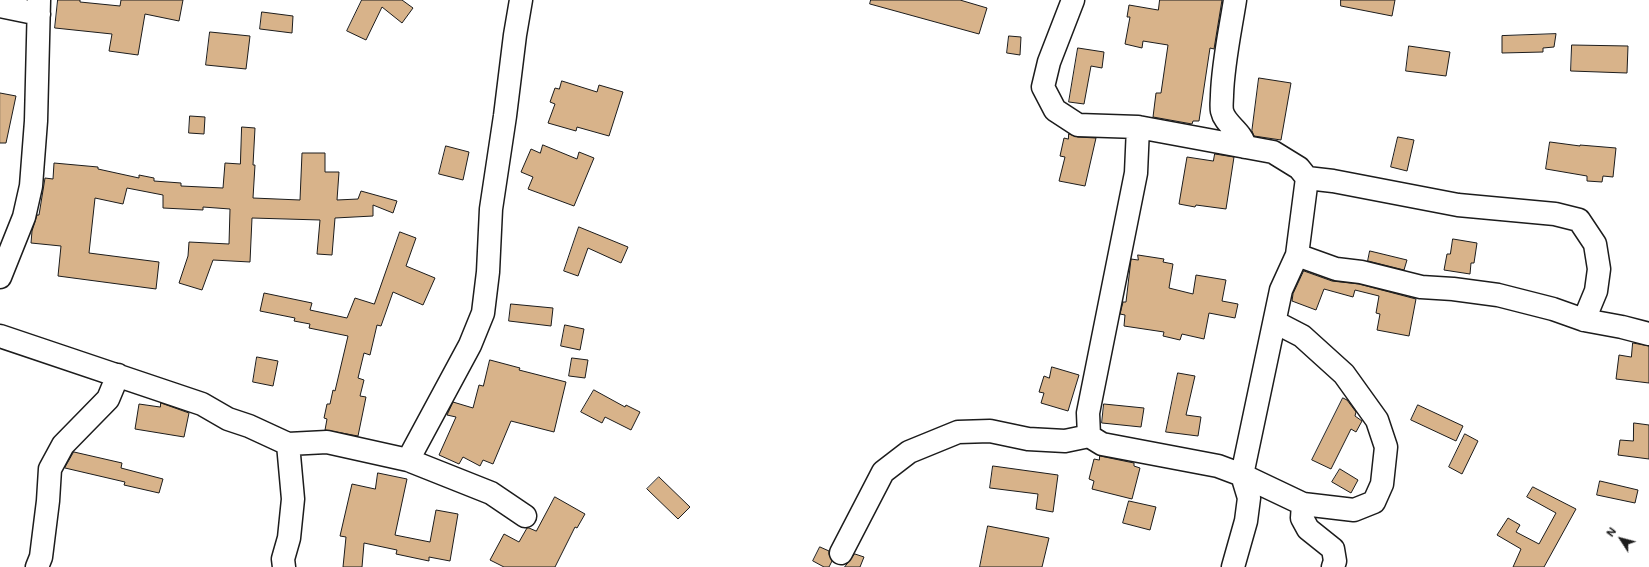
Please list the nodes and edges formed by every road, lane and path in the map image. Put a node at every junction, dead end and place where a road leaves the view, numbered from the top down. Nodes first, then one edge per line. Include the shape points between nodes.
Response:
1 (521, 0) edge
2 (1072, 0) edge
3 (1235, 0) edge
4 (0, 6) edge
5 (39, 7) edge
6 (1138, 126) junction
7 (1245, 147) junction
8 (1307, 178) junction
9 (1296, 254) junction
10 (0, 276) edge
11 (1584, 320) junction
12 (1275, 322) junction
13 (1649, 334) edge
14 (0, 336) edge
15 (118, 375) junction
16 (1089, 436) junction
17 (288, 444) junction
18 (408, 460) junction
19 (1242, 475) junction
20 (1303, 504) junction
21 (525, 516) dead end
22 (841, 553) dead end
23 (37, 567) edge
24 (284, 567) edge
25 (1233, 567) edge
26 (1333, 567) edge

1 - 18 street via 491,209 488,272 482,313 470,345
2 - 6 street via 1049,62 1043,87 1055,110 1078,125
3 - 7 street via 1222,74 1222,111 1226,120 1237,130
4 - 5 street
5 - 10 street via 36,121 31,186 24,217
6 - 7 street
6 - 16 street via 1136,173 1088,414
7 - 8 street via 1273,152 1299,168
8 - 9 street
8 - 11 street via 1458,205 1555,214 1579,220 1595,244 1599,269 1596,291
9 - 11 street via 1336,269 1421,286 1498,295
9 - 12 street via 1281,290
11 - 13 street
12 - 19 street
12 - 20 street via 1302,336 1344,374 1377,420 1386,447 1382,484 1374,502 1354,510
14 - 15 street
15 - 17 street via 202,404 228,419
15 - 23 street via 108,399 63,446 50,469 43,543
16 - 19 street via 1102,444 1218,466
16 - 22 street via 1065,441 1028,439 990,430 958,432 909,452 883,472
17 - 18 street via 326,442
17 - 24 street via 293,499 289,538 283,559
18 - 21 street via 491,493
19 - 20 street
19 - 25 street via 1249,498 1246,521
20 - 26 street via 1302,518 1308,529 1333,549

